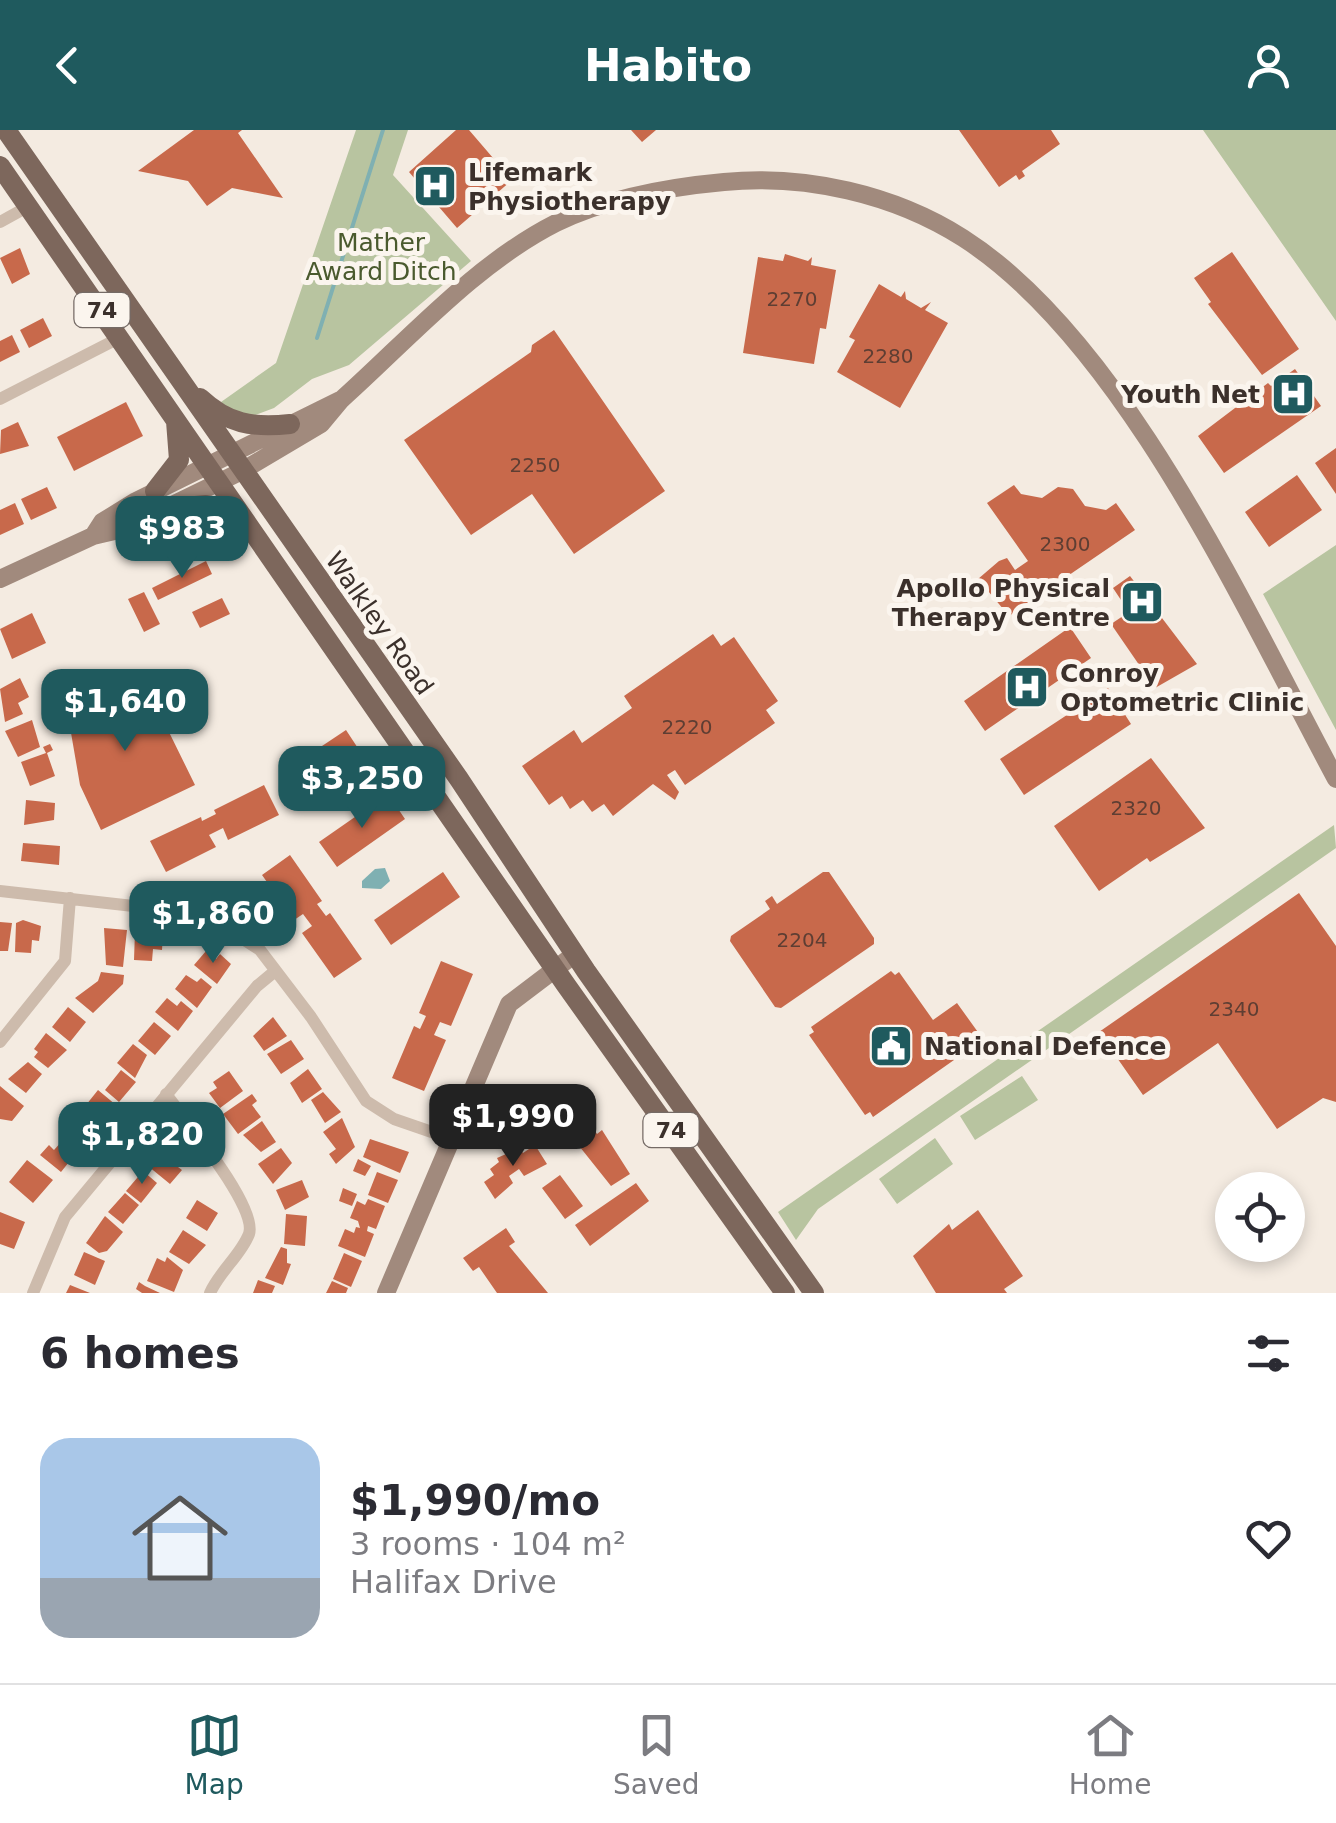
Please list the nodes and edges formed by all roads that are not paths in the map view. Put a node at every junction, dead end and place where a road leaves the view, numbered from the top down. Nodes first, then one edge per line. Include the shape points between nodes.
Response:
1 (6, 130) edge
2 (0, 166) edge
3 (28, 206) junction
4 (0, 222) edge
5 (121, 337) junction
6 (176, 376) junction
7 (0, 398) edge
8 (341, 400) junction
9 (175, 414) junction
10 (290, 424) junction
11 (236, 463) junction
12 (215, 473) junction
13 (160, 500) junction
14 (252, 525) junction
15 (0, 579) edge
16 (380, 666) junction
17 (360, 682) junction
18 (1336, 780) edge
19 (0, 892) edge
20 (70, 898) junction
21 (575, 954) junction
22 (556, 967) junction
23 (274, 972) junction
24 (0, 1042) edge
25 (166, 1094) junction
26 (698, 1126) junction
27 (452, 1139) junction
28 (679, 1140) junction
29 (764, 1220) junction
30 (745, 1236) junction
31 (33, 1293) edge
32 (210, 1293) edge
33 (386, 1293) edge
34 (785, 1293) edge
35 (814, 1293) edge

1 - 6 main road, Walkley Road / 74
2 - 3 main road, Walkley Road / 74
3 - 4 street
3 - 5 main road, Walkley Road / 74
5 - 7 street
5 - 9 main road, Walkley Road / 74
6 - 10 main road via 230,421
6 - 11 main road, Walkley Road / 74
8 - 10 street
8 - 11 street via 321,424
8 - 18 street via 527,240 636,196 706,184 794,181 914,212 975,247 1066,329 1189,507
9 - 12 main road, Walkley Road / 74
9 - 13 main road via 179,460
10 - 11 street
11 - 12 street
11 - 16 main road, Walkley Road / 74
12 - 13 street
12 - 14 main road, Walkley Road / 74
13 - 14 main road via 222,508
13 - 15 street via 116,512 94,536
14 - 17 main road, Walkley Road / 74
16 - 17 main road
16 - 21 main road, Walkley Road / 74
17 - 22 main road, Walkley Road / 74
19 - 20 street
20 - 23 street via 204,914 260,950
20 - 24 street via 65,961
21 - 22 street
21 - 26 main road, Walkley Road / 74
22 - 27 street via 509,1004
22 - 28 main road, Walkley Road / 74
23 - 25 street
23 - 27 street via 366,1101 394,1119
25 - 31 street via 65,1217
25 - 32 street via 236,1192 250,1224
26 - 28 main road
26 - 29 main road, Walkley Road / 74
27 - 33 street
28 - 30 main road, Walkley Road / 74
29 - 30 main road
29 - 35 main road, Walkley Road / 74
30 - 34 main road, Walkley Road / 74

